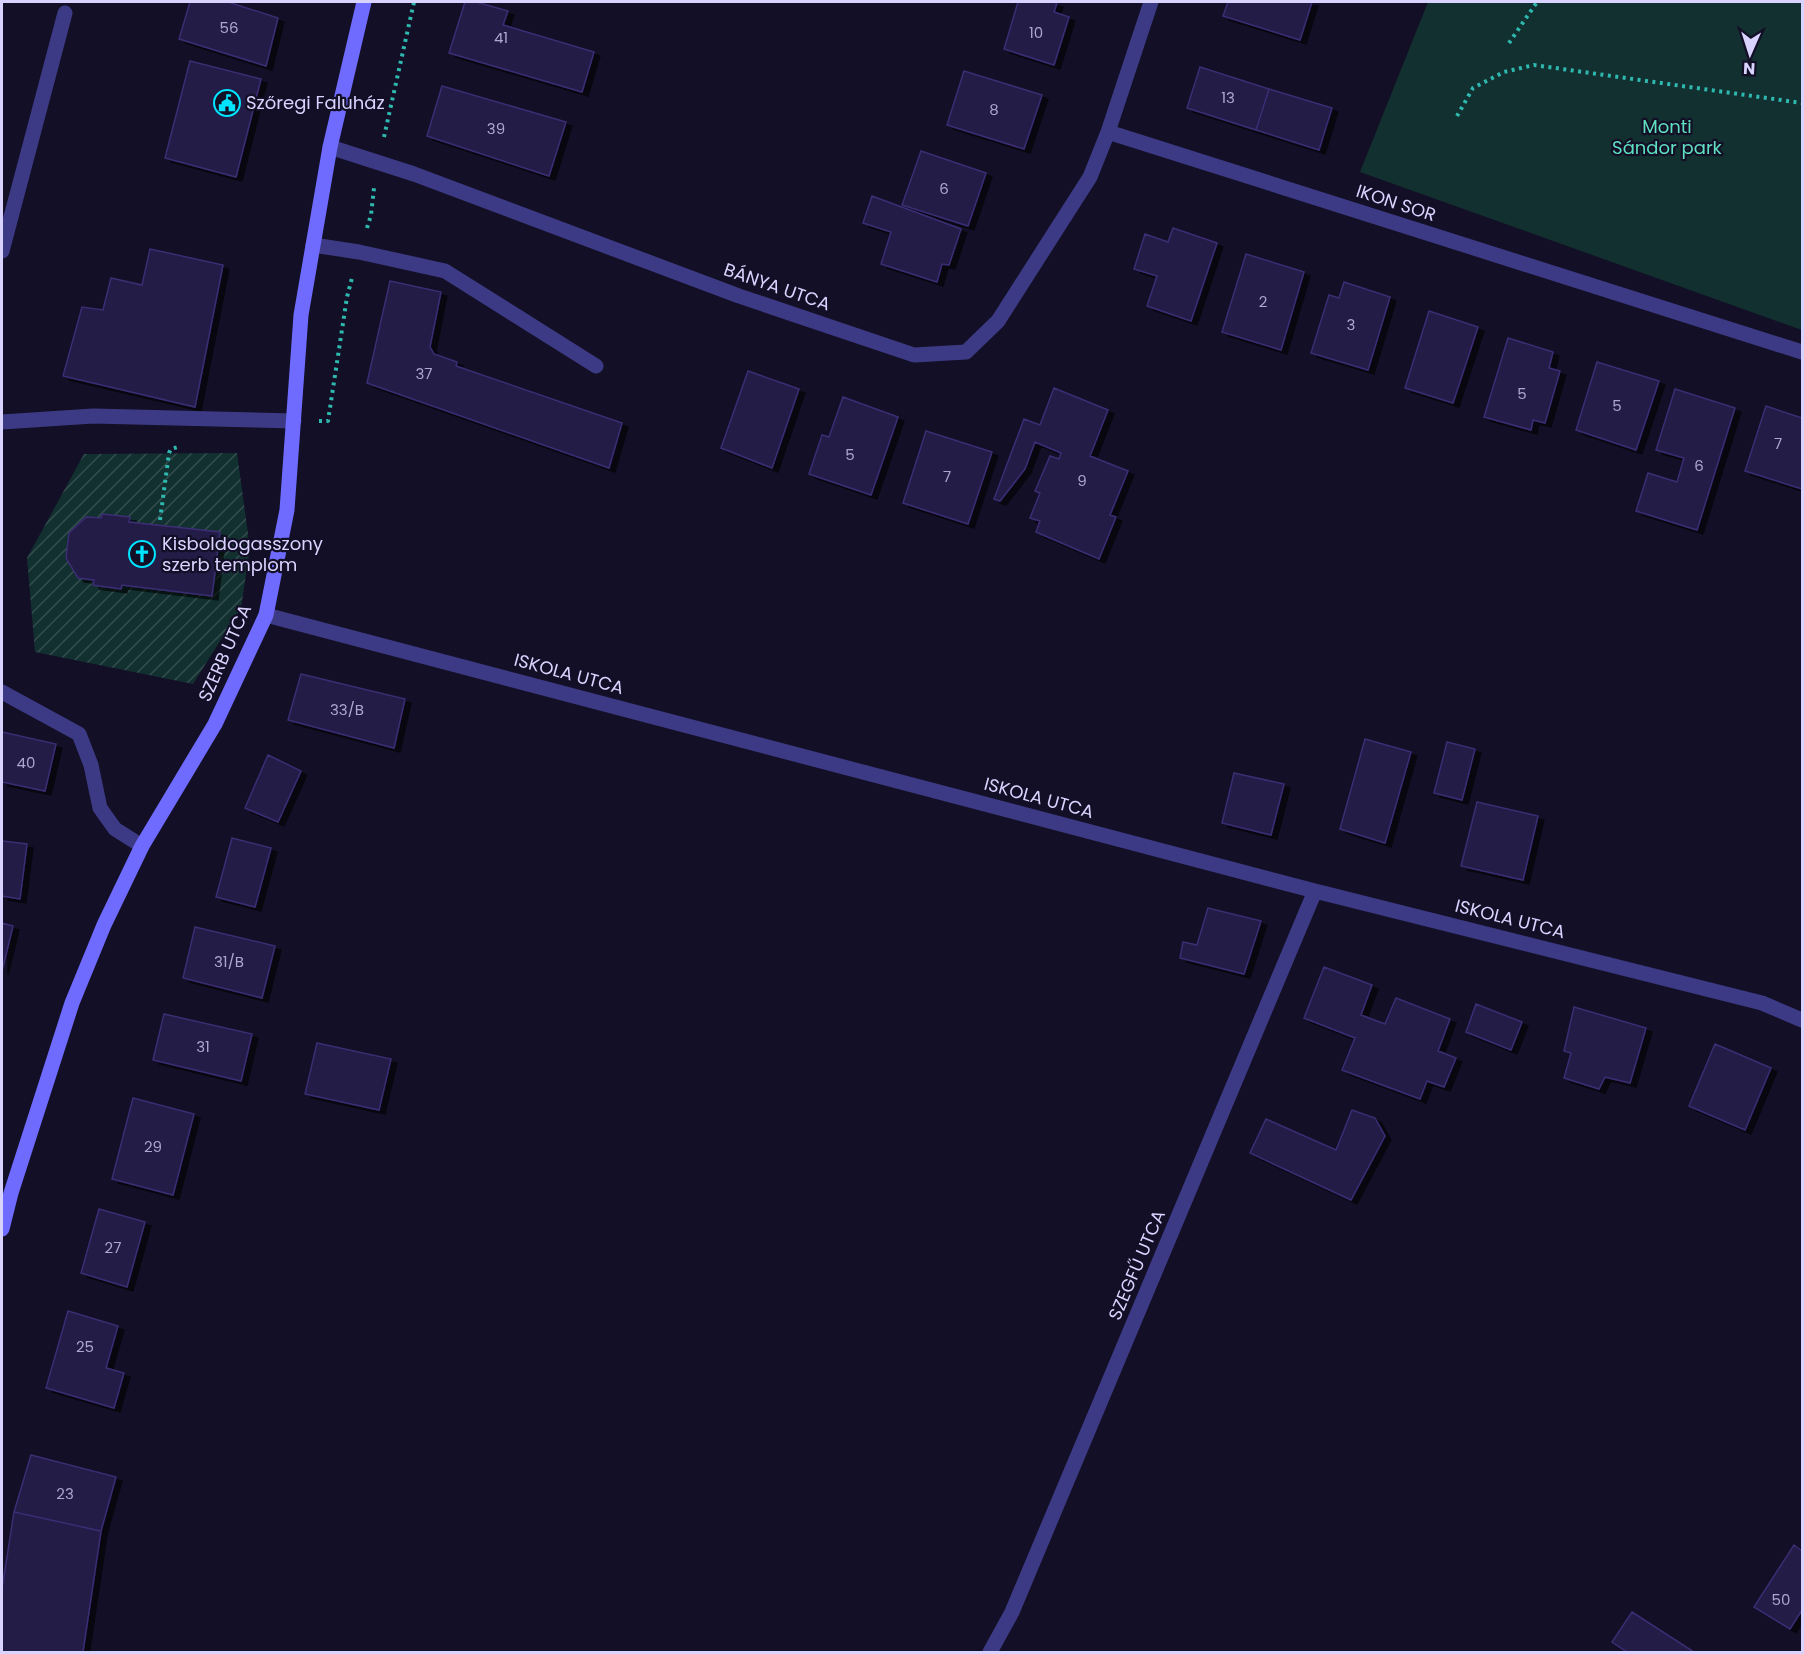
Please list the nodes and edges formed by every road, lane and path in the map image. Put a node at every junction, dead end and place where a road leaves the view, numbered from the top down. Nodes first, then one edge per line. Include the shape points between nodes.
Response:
1 (364, 2) edge
2 (1151, 2) edge
3 (1537, 2) edge
4 (65, 14) dead end
5 (1509, 44) dead end
6 (1803, 104) edge
7 (1457, 116) dead end
8 (1108, 132) junction
9 (330, 147) junction
10 (313, 245) junction
11 (2, 251) edge
12 (1803, 352) edge
13 (596, 366) dead end
14 (294, 421) junction
15 (2, 422) edge
16 (169, 453) dead end
17 (160, 520) dead end
18 (266, 615) junction
19 (2, 692) edge
20 (142, 846) junction
21 (1315, 891) junction
22 (1803, 1020) edge
23 (2, 1229) edge
24 (990, 1653) edge

1 - 9 main road, SZERB UTCA
2 - 8 street
3 - 5 path
4 - 11 street
6 - 7 path via 1534,65 1504,72 1473,88
8 - 9 street, BÁNYA UTCA via 1090,177 998,321 966,352 914,355 739,296 414,174
8 - 12 street, IKON SOR
9 - 10 main road, SZERB UTCA
10 - 13 street via 445,271
10 - 14 main road, SZERB UTCA via 301,315
14 - 15 street via 93,416
14 - 18 main road, SZERB UTCA via 287,510
16 - 17 path
18 - 20 main road, SZERB UTCA via 215,724
18 - 21 street, ISKOLA UTCA
19 - 20 street via 79,734 92,765 100,808 116,829
20 - 23 main road, SZERB UTCA via 72,1003
21 - 22 street, ISKOLA UTCA via 1750,1000
21 - 24 street, SZEGFŰ UTCA via 1012,1612

